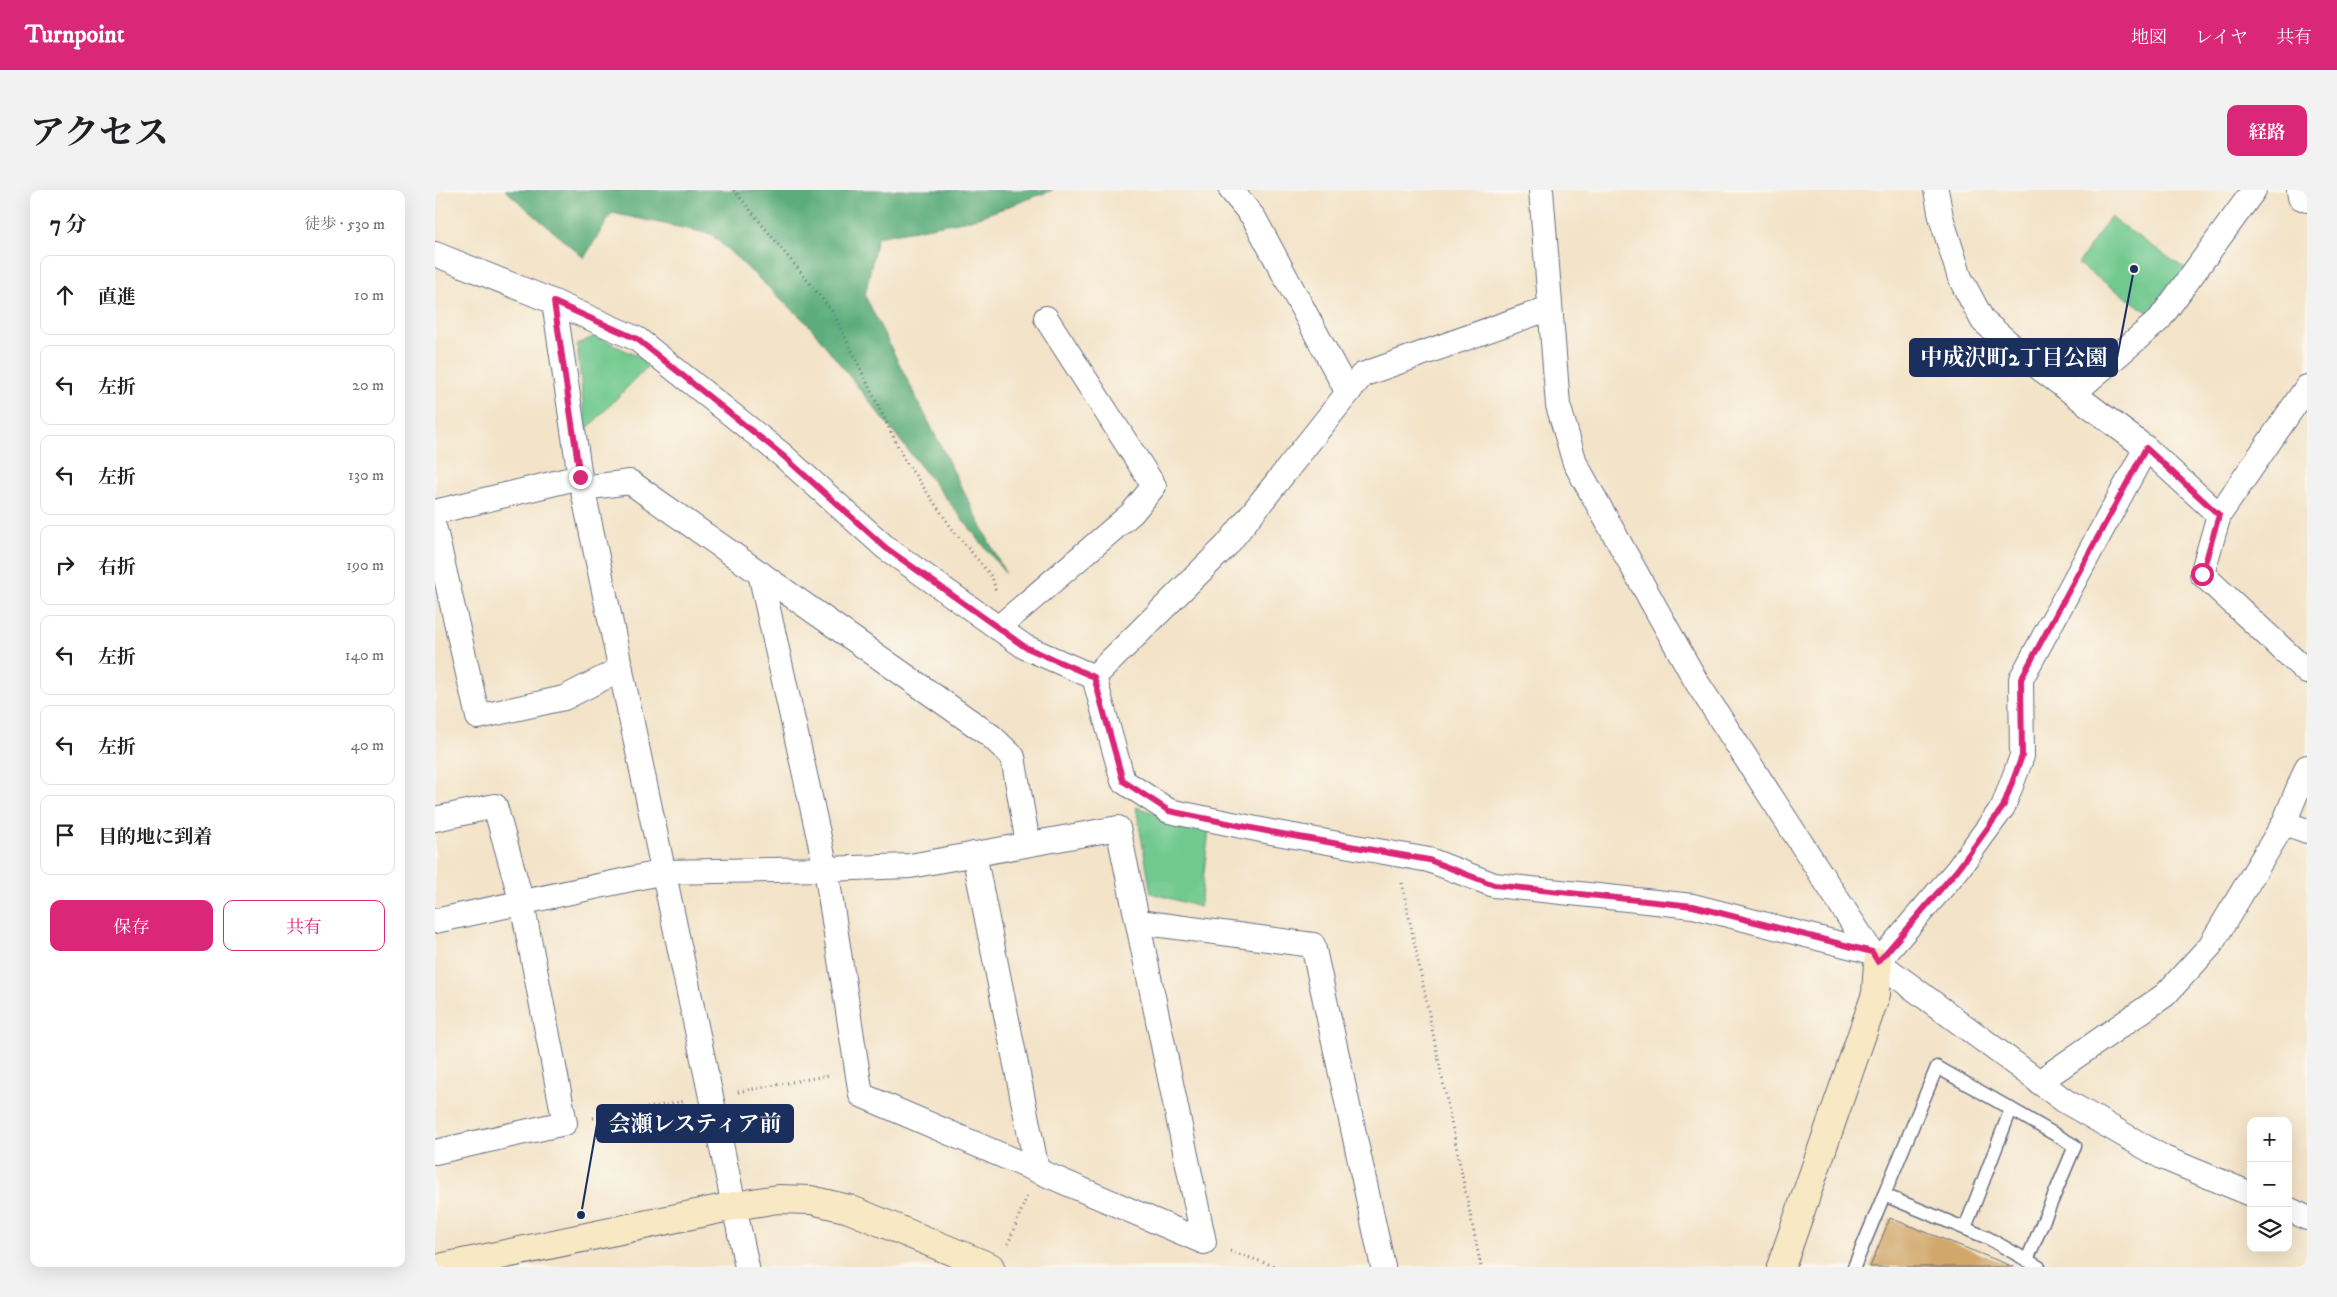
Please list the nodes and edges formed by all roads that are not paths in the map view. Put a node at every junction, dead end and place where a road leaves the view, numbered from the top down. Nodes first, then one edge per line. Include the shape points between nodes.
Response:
1 (1231, 190) edge
2 (1541, 190) edge
3 (1936, 190) edge
4 (2254, 190) edge
5 (2299, 190) edge
6 (2307, 200) edge
7 (435, 254) edge
8 (554, 302) junction
9 (1550, 308) junction
10 (1046, 318) dead end
11 (2307, 387) edge
12 (1348, 393) junction
13 (2074, 393) junction
14 (2146, 448) junction
15 (581, 482) junction
16 (435, 512) edge
17 (2219, 515) junction
18 (435, 530) edge
19 (760, 573) junction
20 (1002, 624) junction
21 (621, 669) junction
22 (2307, 672) edge
23 (1094, 677) junction
24 (2307, 767) edge
25 (435, 819) edge
26 (2284, 823) junction
27 (2307, 831) edge
28 (1028, 844) junction
29 (974, 854) junction
30 (826, 869) junction
31 (664, 872) junction
32 (522, 903) junction
33 (435, 921) edge
34 (1139, 922) junction
35 (1875, 957) junction
36 (2039, 1082) junction
37 (2011, 1109) junction
38 (435, 1152) edge
39 (1037, 1170) junction
40 (2247, 1192) edge
41 (1884, 1195) junction
42 (734, 1206) junction
43 (2292, 1211) edge
44 (2307, 1218) edge
45 (1965, 1228) junction
46 (998, 1258) edge
47 (2033, 1264) edge
48 (444, 1267) edge
49 (747, 1267) edge
50 (1383, 1267) edge
51 (1781, 1267) edge
52 (1854, 1267) edge

1 - 12 street via 1254,218
2 - 9 street
3 - 13 street via 1960,278 1983,321 2029,361
4 - 13 street via 2159,320
5 - 6 street via 2300,196
7 - 8 street
8 - 15 street
8 - 20 street via 637,339 781,454 886,548
9 - 12 street via 1363,375
9 - 35 street via 1558,405 1575,463 1696,680
10 - 20 street via 1154,486 1132,513
11 - 17 street
12 - 23 street via 1227,545
13 - 14 street
14 - 17 street
14 - 35 street via 2021,679 2022,756 2003,807 1958,869
15 - 16 street
15 - 19 street via 630,482
15 - 21 street
17 - 22 street via 2202,574
18 - 21 street via 478,716 564,698
19 - 28 street via 991,736 1013,757
19 - 30 street
20 - 23 street via 1025,647
21 - 31 street
23 - 35 street via 1123,781 1169,811 1429,860 1494,885 1693,906
24 - 26 street
25 - 32 street via 495,806
26 - 27 street
26 - 36 street via 2211,946 2165,995
28 - 29 street
28 - 34 street via 1118,828
29 - 30 street via 910,866
29 - 39 street
30 - 31 street
30 - 39 street via 861,1095
31 - 32 street
31 - 42 street
32 - 33 street
32 - 38 street via 565,1123
34 - 39 street via 1204,1242
34 - 50 street via 1313,945
35 - 36 street
35 - 51 street via 1876,994
36 - 40 street via 2065,1101 2164,1158
37 - 41 lane via 1937,1067
37 - 45 lane
37 - 47 lane via 2075,1146
41 - 45 lane
41 - 52 lane
42 - 46 street via 778,1200 811,1200 849,1209
42 - 48 street
42 - 49 street
43 - 44 street
45 - 47 lane

